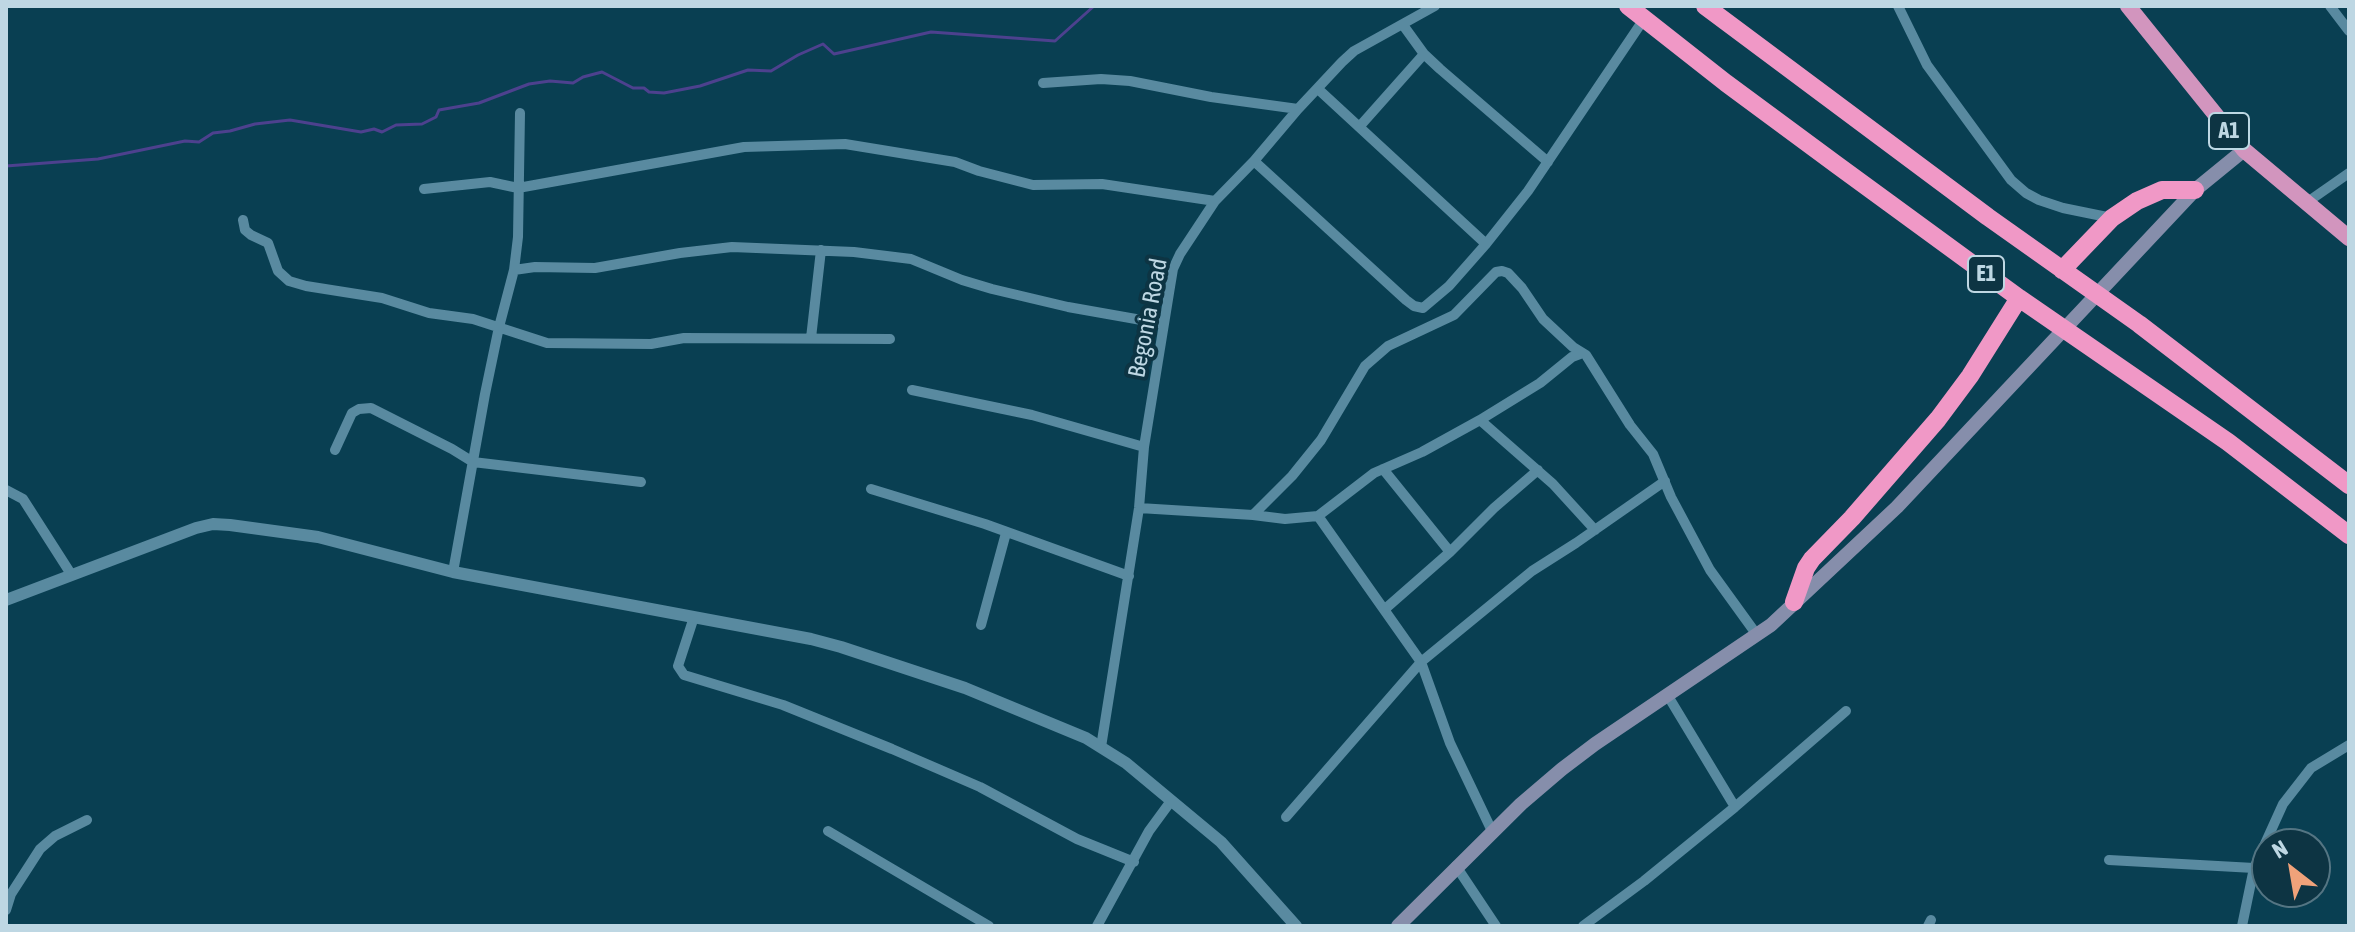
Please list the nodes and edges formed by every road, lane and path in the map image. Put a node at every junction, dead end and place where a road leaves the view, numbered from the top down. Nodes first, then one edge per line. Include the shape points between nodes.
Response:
1 (1435, 6) edge
2 (1628, 6) edge
3 (1705, 6) edge
4 (1898, 6) edge
5 (2128, 6) edge
6 (2330, 6) edge
7 (1644, 19) junction
8 (1403, 25) junction
9 (2349, 31) edge
10 (1424, 54) junction
11 (1043, 83) dead end
12 (1318, 89) junction
13 (1298, 109) junction
14 (520, 113) dead end
15 (1360, 126) junction
16 (2244, 150) junction
17 (1254, 161) junction
18 (1548, 162) junction
19 (2349, 173) edge
20 (518, 188) junction
21 (424, 189) dead end
22 (2195, 190) junction
23 (1215, 201) junction
24 (2306, 203) junction
25 (2112, 218) junction
26 (243, 220) dead end
27 (2349, 238) edge
28 (1486, 244) junction
29 (821, 250) junction
30 (514, 270) junction
31 (2062, 270) junction
32 (2019, 298) junction
33 (1164, 324) junction
34 (499, 327) junction
35 (811, 338) junction
36 (890, 339) dead end
37 (1580, 354) junction
38 (912, 390) dead end
39 (1480, 420) junction
40 (1144, 447) junction
41 (335, 450) dead end
42 (473, 462) junction
43 (1383, 469) junction
44 (1538, 470) junction
45 (1665, 481) junction
46 (641, 482) dead end
47 (2349, 485) edge
48 (871, 489) dead end
49 (6, 490) edge
50 (1139, 508) junction
51 (1253, 515) junction
52 (1318, 516) junction
53 (1595, 530) junction
54 (1006, 533) junction
55 (2349, 535) edge
56 (1450, 552) junction
57 (453, 572) junction
58 (71, 574) junction
59 (1129, 576) junction
60 (6, 600) edge
61 (1794, 602) junction
62 (1385, 609) junction
63 (694, 617) junction
64 (981, 625) dead end
65 (1757, 635) junction
66 (1421, 662) junction
67 (1668, 696) junction
68 (1846, 711) dead end
69 (2349, 745) edge
70 (1101, 747) junction
71 (1171, 801) junction
72 (1735, 807) junction
73 (1286, 817) dead end
74 (87, 820) dead end
75 (2272, 828) edge
76 (828, 831) dead end
77 (1492, 831) junction
78 (2109, 860) dead end
79 (1134, 862) junction
80 (1456, 866) junction
81 (2251, 868) edge
82 (2251, 882) edge
83 (6, 910) edge
84 (989, 926) edge
85 (1097, 926) edge
86 (1296, 926) edge
87 (1398, 926) edge
88 (1496, 926) edge
89 (1583, 926) edge
90 (2242, 926) edge

1 - 8 street, Begonia Road
2 - 7 highway, E1
3 - 31 highway, E1
4 - 25 street via 1927,65 2011,180 2039,200
5 - 16 highway, A1
6 - 9 street
7 - 18 street
7 - 32 highway, E1
8 - 10 street
8 - 12 street, Begonia Road via 1354,51
10 - 15 street
10 - 18 street
11 - 13 street via 1130,81
12 - 13 street, Begonia Road
12 - 15 street
13 - 17 street, Begonia Road
14 - 20 street
15 - 28 street
16 - 22 main road
16 - 24 highway, A1
17 - 23 street, Begonia Road
17 - 28 street via 1420,308 1449,286
18 - 28 street
19 - 24 street
20 - 21 street via 490,182
20 - 23 street via 744,147 845,144 955,162 1033,185 1102,184
20 - 30 street
22 - 25 highway via 2162,190
22 - 61 main road via 1897,507
23 - 33 street, Begonia Road via 1173,269
24 - 27 highway, A1
25 - 31 highway
26 - 34 street via 245,230 268,243 278,271 289,281
29 - 30 street via 732,247 595,268
29 - 33 street via 911,259 992,289
29 - 35 street
30 - 34 street
31 - 47 highway, E1
32 - 55 highway, E1 via 2228,442
32 - 61 highway via 1938,419 1812,559
33 - 40 street, Begonia Road
34 - 35 street via 547,343
34 - 42 street
35 - 36 street
37 - 39 street
37 - 45 street via 1586,355 1653,454
37 - 51 street via 1543,319 1508,273 1496,272 1454,315 1388,346 1365,366 1321,440
38 - 40 street via 1032,415
39 - 43 street
39 - 44 street
40 - 50 street, Begonia Road
41 - 42 street via 352,413 371,408
42 - 46 street
42 - 57 street
43 - 52 street
43 - 56 street
44 - 53 street
44 - 56 street
45 - 53 street
45 - 65 street via 1710,570
48 - 54 street
49 - 58 street via 23,499
50 - 51 street
50 - 59 street, Begonia Road
51 - 52 street
52 - 62 street
53 - 66 street via 1532,571
54 - 59 street
54 - 64 street
56 - 62 street
57 - 58 street via 318,537 213,524
57 - 63 street
58 - 60 street
59 - 70 street, Begonia Road
61 - 65 main road
62 - 66 street
63 - 70 street via 841,647 965,688
63 - 79 street via 678,666 684,675 783,705 892,749
65 - 67 main road
66 - 73 street
66 - 77 street via 1450,743
67 - 72 street
67 - 77 main road via 1562,769
68 - 72 street
69 - 75 street via 2298,782
70 - 71 street
71 - 79 street
71 - 86 street via 1221,842
72 - 89 street
74 - 83 street via 40,849
76 - 84 street
77 - 80 main road
78 - 81 street
79 - 85 street
80 - 87 main road
80 - 88 street
82 - 90 street

